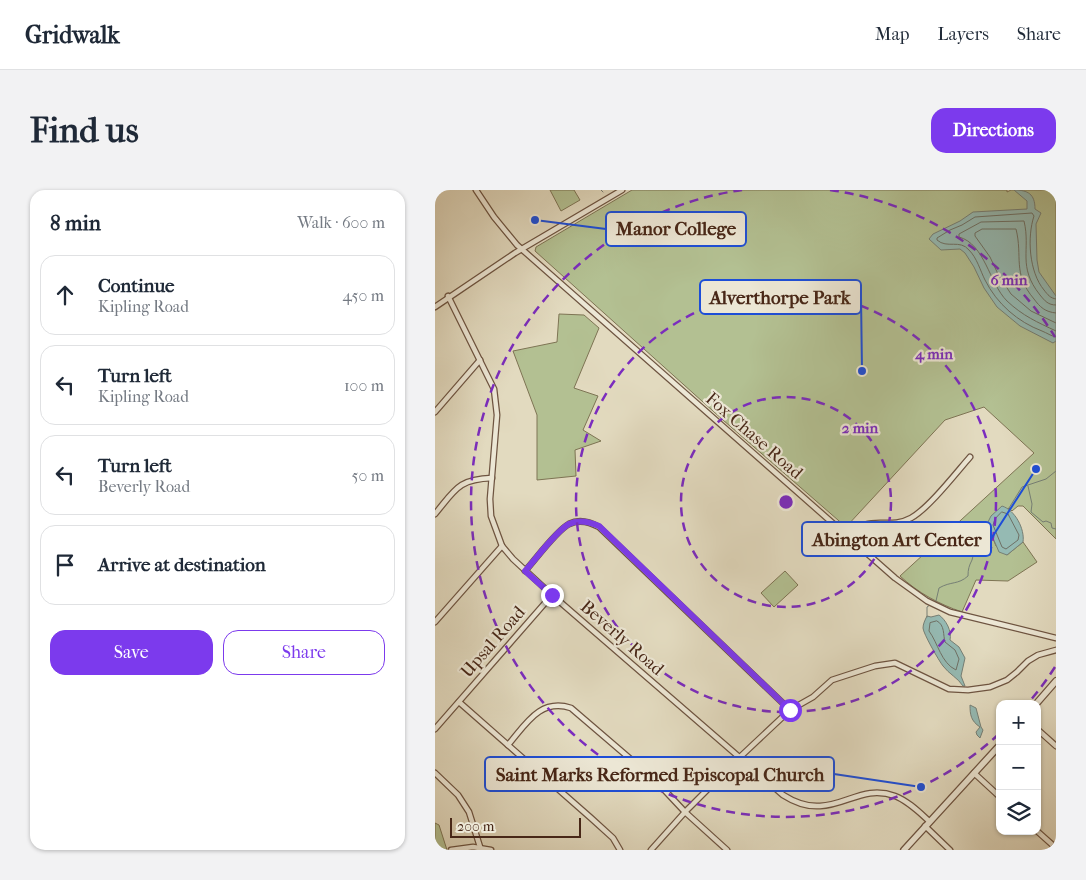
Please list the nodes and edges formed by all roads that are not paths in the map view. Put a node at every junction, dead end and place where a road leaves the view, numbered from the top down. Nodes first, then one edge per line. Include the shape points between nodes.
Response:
1 (476, 190) edge
2 (622, 190) edge
3 (522, 248) junction
4 (448, 296) junction
5 (435, 307) edge
6 (480, 360) junction
7 (435, 412) edge
8 (971, 457) dead end
9 (492, 478) junction
10 (435, 514) edge
11 (847, 537) junction
12 (502, 546) junction
13 (525, 571) junction
14 (552, 595) junction
15 (435, 622) edge
16 (1056, 638) edge
17 (1056, 650) edge
18 (1056, 681) edge
19 (1039, 700) edge
20 (459, 702) junction
21 (790, 710) junction
22 (435, 729) edge
23 (1041, 733) edge
24 (508, 745) junction
25 (1056, 746) edge
26 (996, 749) edge
27 (740, 757) junction
28 (435, 773) edge
29 (974, 773) junction
30 (996, 793) edge
31 (685, 812) junction
32 (927, 824) junction
33 (1041, 835) edge
34 (1056, 848) edge
35 (481, 849) edge
36 (451, 850) edge
37 (491, 850) edge
38 (620, 850) edge
39 (651, 850) edge
40 (727, 850) edge
41 (904, 850) edge
42 (950, 850) edge

1 - 3 street, Fox Chase Road via 494,217
2 - 3 street
3 - 4 street
3 - 11 street, Fox Chase Road
4 - 5 street
4 - 6 street, Beverly Road
6 - 7 street
6 - 9 street, Beverly Road via 496,400
8 - 11 street via 922,510 910,518 864,524
9 - 10 street via 473,479 459,486
9 - 12 street, Beverly Road via 491,516
11 - 16 street, Fox Chase Road via 927,602 950,612
12 - 13 street, Beverly Road
12 - 15 street
13 - 14 street, Beverly Road
13 - 21 street via 569,524 589,522 599,526
14 - 20 street, Upsal Road
14 - 27 street, Beverly Road
17 - 21 street via 1028,661 1007,680 990,687 968,690 949,689 895,663 875,666 832,680 813,697
18 - 19 street
20 - 22 street, Upsal Road
20 - 24 street
21 - 27 street
23 - 25 street
24 - 31 street via 541,709 557,705 571,708 655,780
24 - 38 street via 613,838
26 - 29 street
27 - 31 street
27 - 32 street, Beverly Road via 783,795 800,804 820,806 858,794 881,793 904,800
28 - 35 street via 458,795 469,812
29 - 30 street
29 - 32 street
31 - 39 street
31 - 40 street
32 - 41 street
32 - 42 street, Beverly Road
33 - 34 street
35 - 36 street
35 - 37 street

